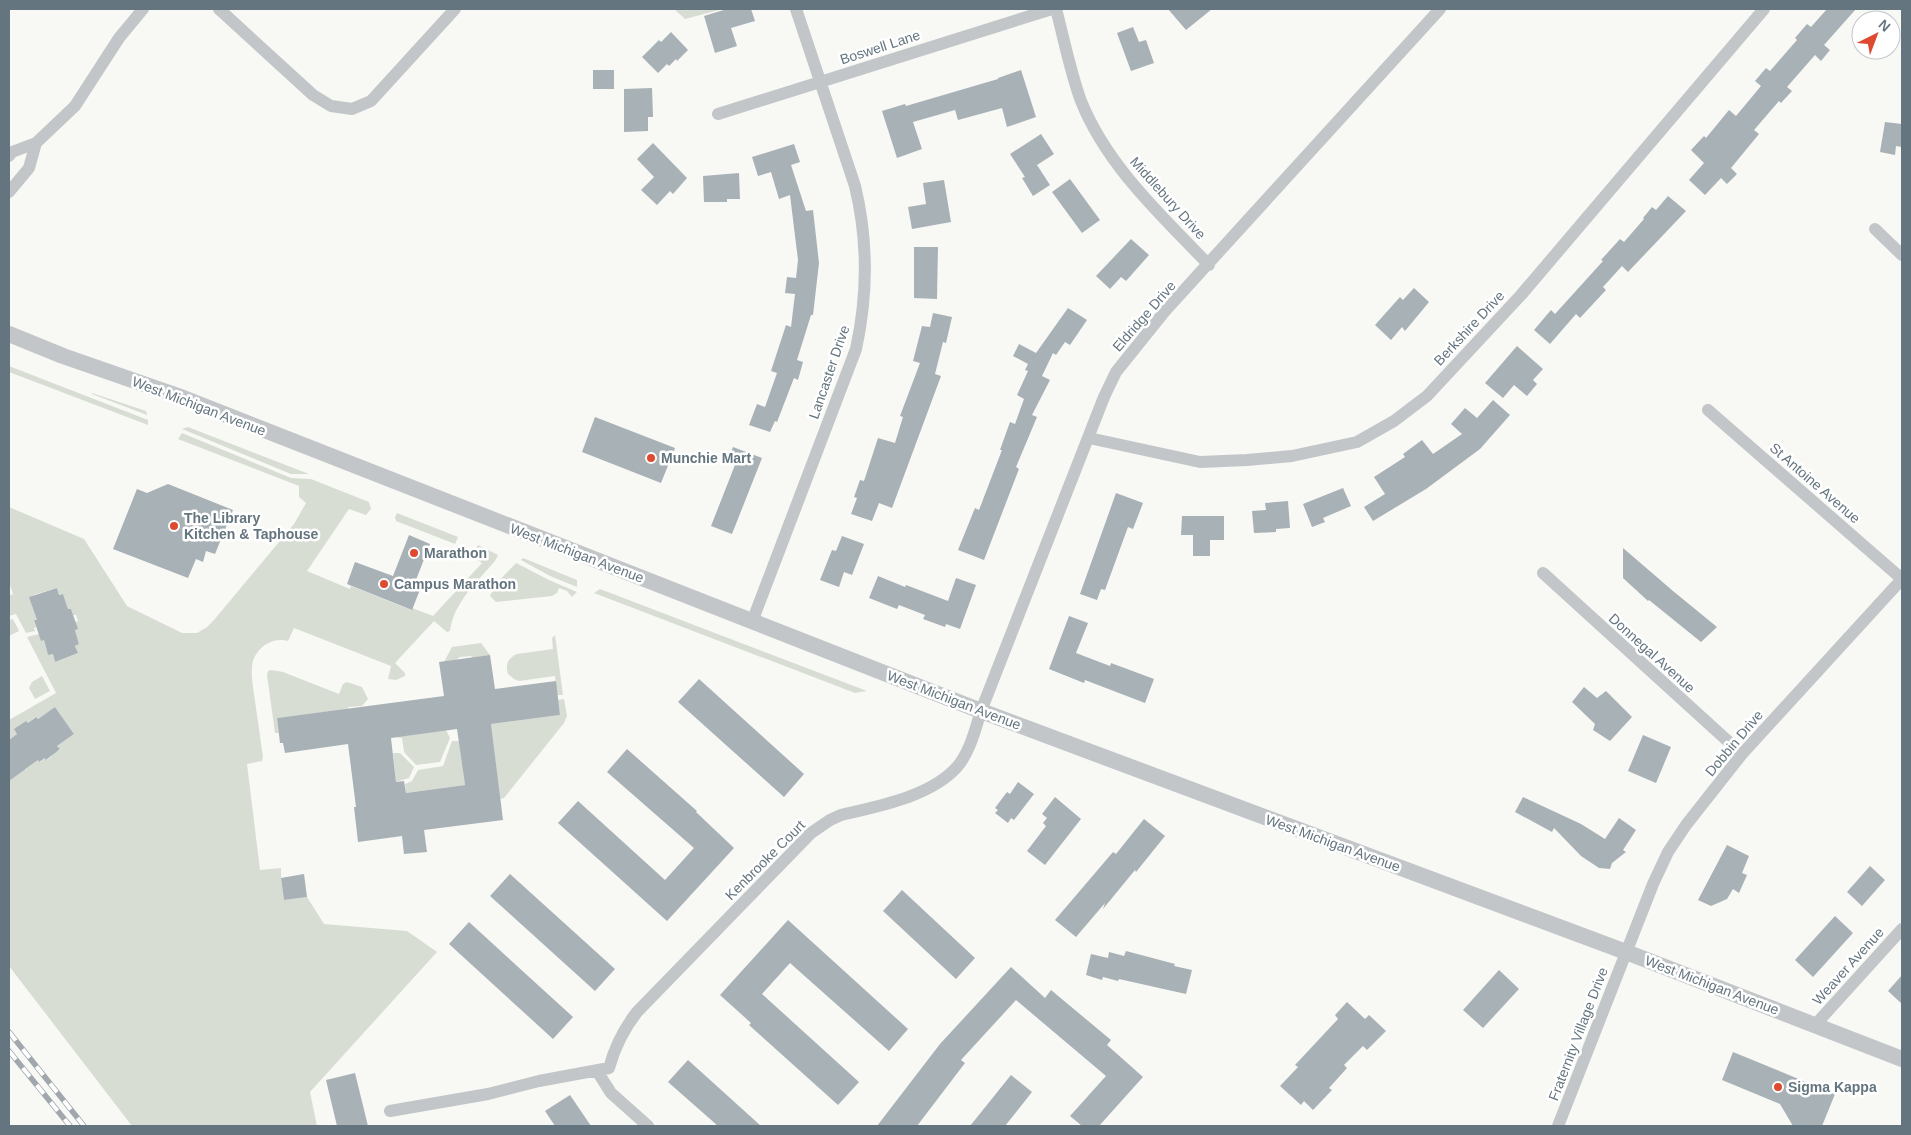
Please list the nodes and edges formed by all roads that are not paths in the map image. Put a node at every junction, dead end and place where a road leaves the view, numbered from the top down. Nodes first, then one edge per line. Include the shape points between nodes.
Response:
1 (143, 9) edge
2 (219, 9) edge
3 (455, 9) edge
4 (796, 9) edge
5 (1052, 9) edge
6 (1056, 9) edge
7 (1440, 9) edge
8 (1764, 9) edge
9 (820, 82) junction
10 (718, 114) dead end
11 (36, 143) junction
12 (9, 156) edge
13 (9, 192) edge
14 (1875, 229) dead end
15 (1902, 255) edge
16 (1209, 265) junction
17 (9, 334) edge
18 (1708, 410) dead end
19 (1089, 438) junction
20 (1543, 573) dead end
21 (1902, 579) edge
22 (752, 622) junction
23 (981, 711) junction
24 (1742, 754) junction
25 (1902, 929) edge
26 (1626, 952) junction
27 (1816, 1024) junction
28 (1902, 1059) edge
29 (596, 1070) junction
30 (390, 1111) dead end
31 (648, 1126) edge
32 (1558, 1126) edge

1 - 11 street via 119,38 75,106
2 - 3 street via 313,95 331,106 352,109 371,101
4 - 9 street, Lancaster Drive
5 - 9 street, Boswell Lane
6 - 16 street, Middlebury Drive via 1081,100 1097,132 1142,195
7 - 16 street, Eldridge Drive
8 - 19 street, Berkshire Drive via 1521,295 1427,396 1394,421 1357,442 1292,456 1247,460 1200,462
9 - 10 street, Boswell Lane
9 - 22 street, Lancaster Drive via 862,215 866,269 862,322 856,349
11 - 12 street
11 - 13 street via 30,168
14 - 15 street
16 - 19 street, Eldridge Drive via 1165,311 1116,372
17 - 22 street, West Michigan Avenue via 178,396
18 - 21 street, St Antoine Avenue
19 - 23 street, Eldridge Drive
20 - 24 street, Donnegal Avenue
21 - 24 street, Dobbin Drive
22 - 23 street, West Michigan Avenue
23 - 26 street, West Michigan Avenue
23 - 29 street, Kenbrooke Court via 967,752 948,774 912,795 841,815 811,832 637,1012 623,1030 609,1068
24 - 26 street, Dobbin Drive via 1668,852
25 - 27 street, Weaver Avenue
26 - 27 street, West Michigan Avenue
26 - 32 street, Fraternity Village Drive
27 - 28 street, West Michigan Avenue
29 - 30 street, Kenbrooke Court
29 - 31 street via 611,1093

